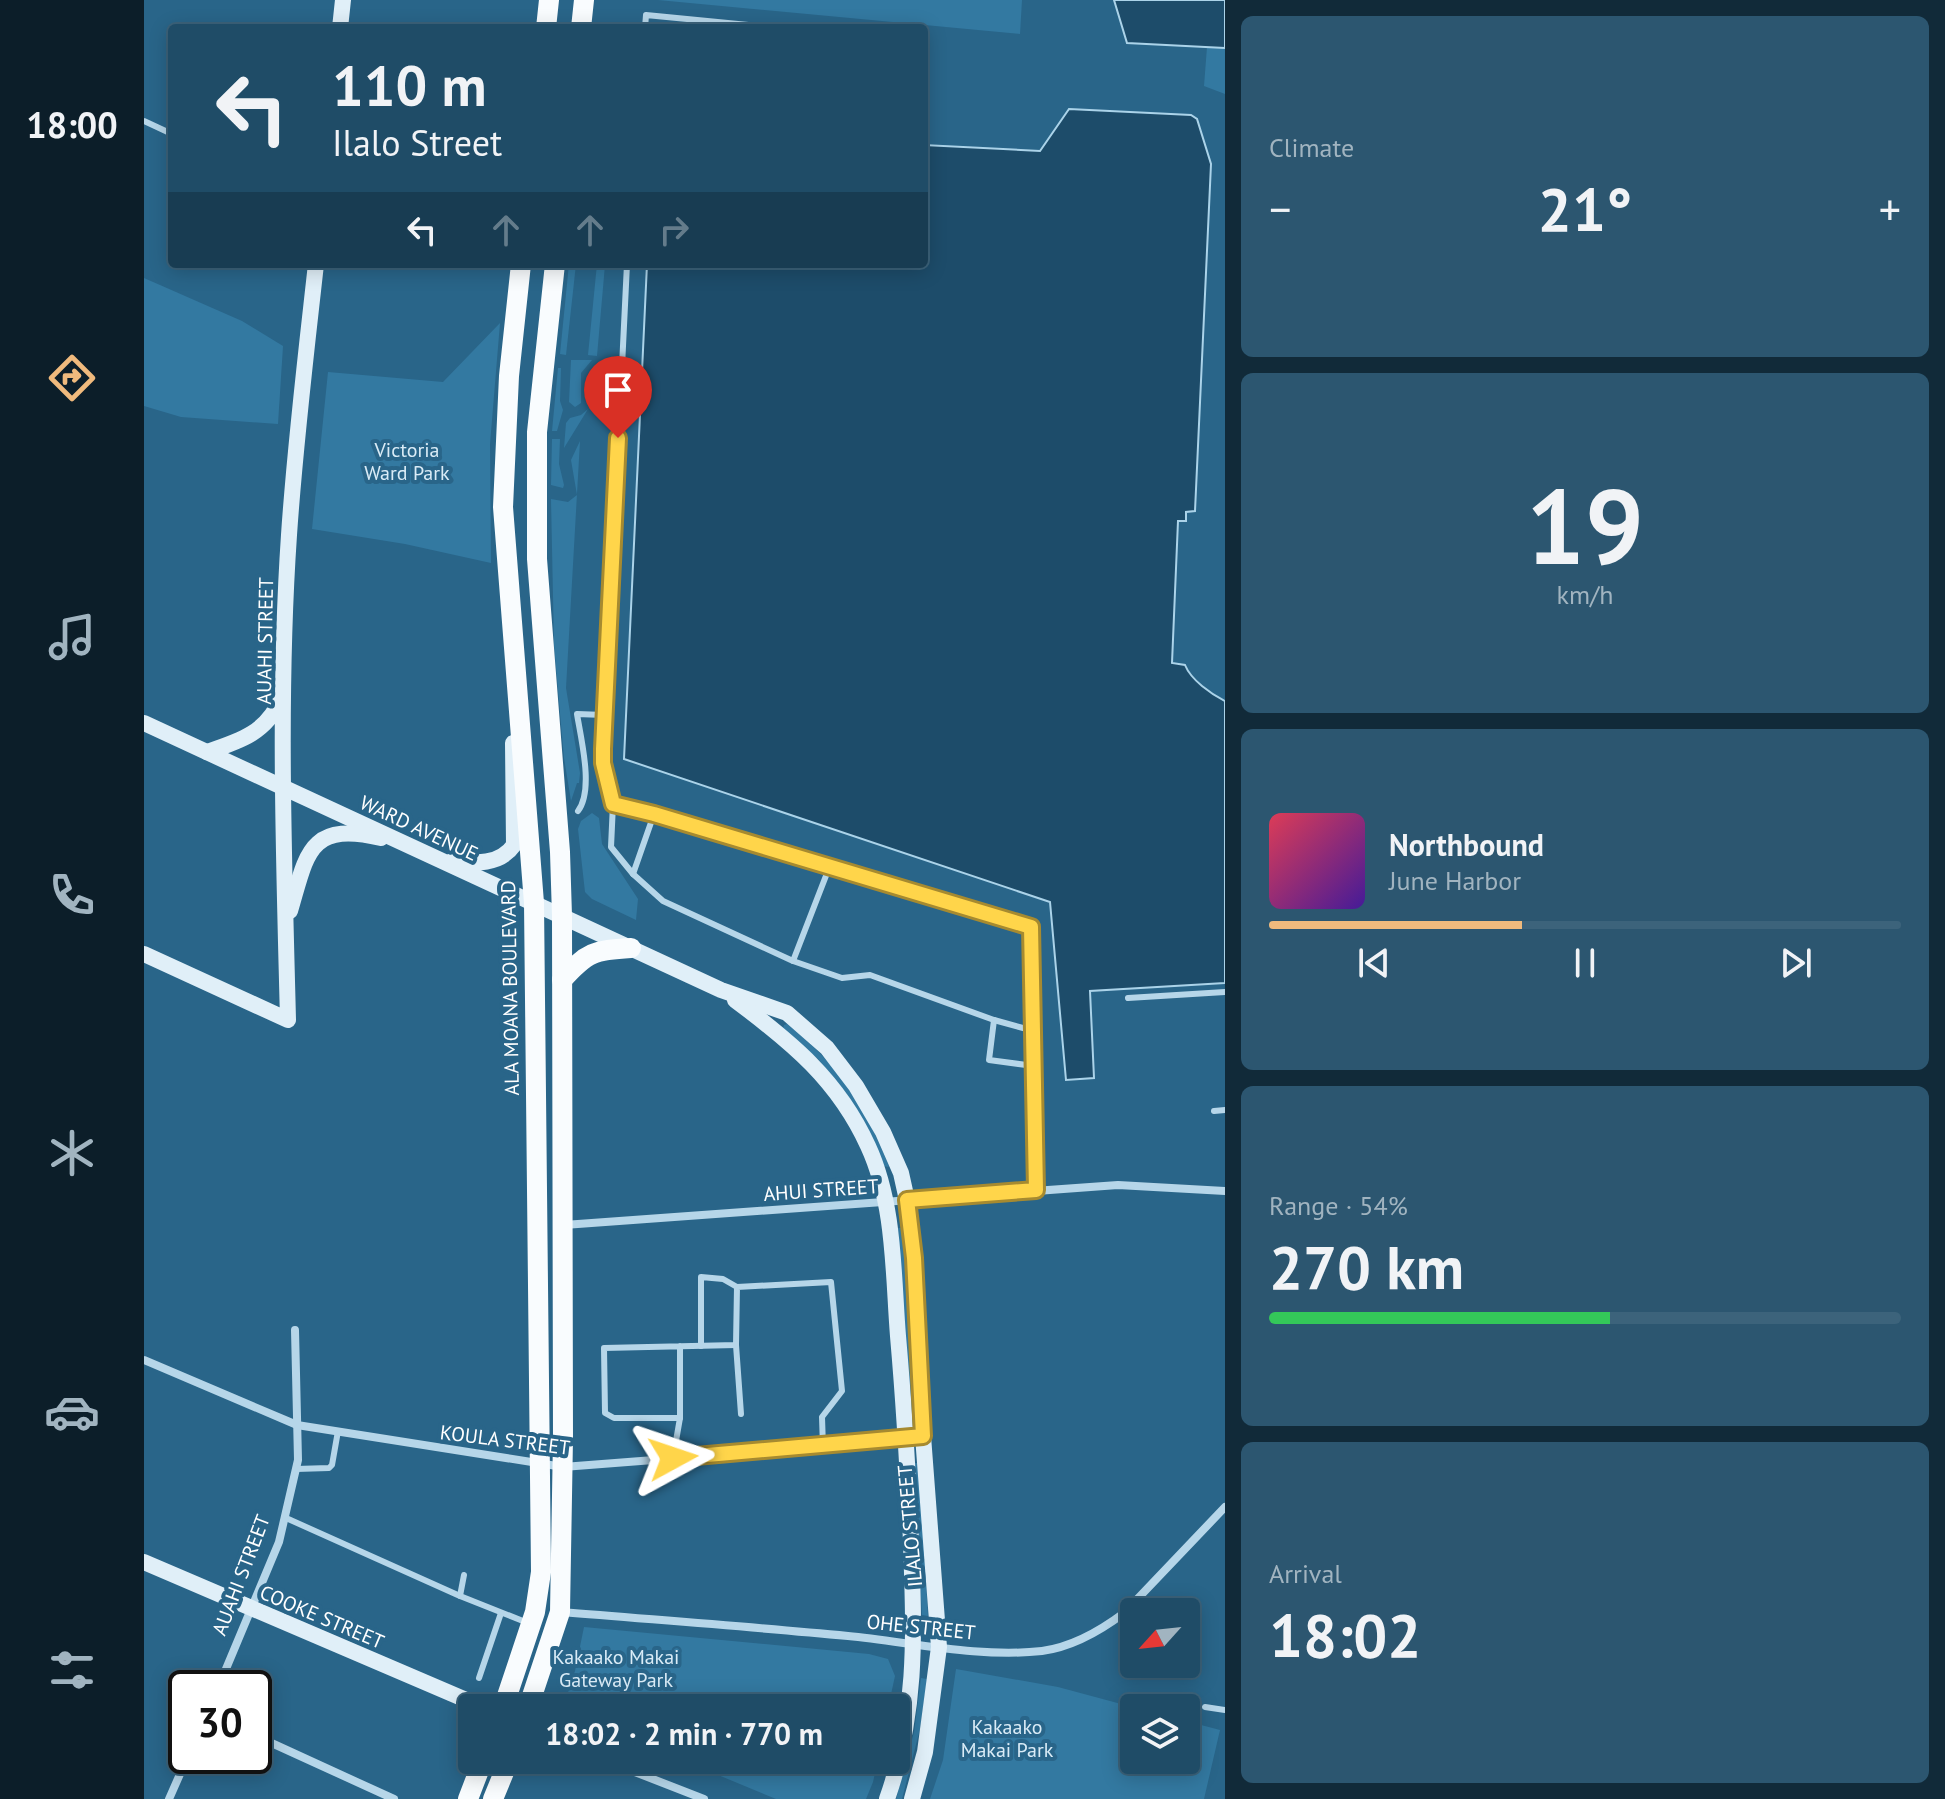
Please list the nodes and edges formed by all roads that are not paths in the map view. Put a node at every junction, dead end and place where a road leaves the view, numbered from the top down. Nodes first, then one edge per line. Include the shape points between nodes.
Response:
1 (343, 0) edge
2 (549, 0) edge
3 (584, 0) edge
4 (340, 24) edge
5 (546, 24) edge
6 (581, 24) edge
7 (645, 24) edge
8 (737, 24) edge
9 (144, 121) edge
10 (168, 132) edge
11 (316, 268) edge
12 (521, 268) edge
13 (555, 268) edge
14 (627, 268) edge
15 (514, 654) junction
16 (284, 694) junction
17 (604, 715) junction
18 (144, 723) edge
19 (207, 752) junction
20 (283, 787) junction
21 (613, 804) junction
22 (578, 811) dead end
23 (654, 814) junction
24 (415, 848) junction
25 (829, 868) junction
26 (633, 874) junction
27 (534, 903) junction
28 (562, 916) junction
29 (286, 928) junction
30 (631, 948) junction
31 (144, 954) edge
32 (793, 961) junction
33 (562, 980) junction
34 (721, 990) junction
35 (1225, 992) edge
36 (1128, 998) dead end
37 (994, 1020) junction
38 (1034, 1031) junction
39 (1034, 1066) junction
40 (1225, 1110) edge
41 (1214, 1111) dead end
42 (1036, 1190) junction
43 (1225, 1191) edge
44 (907, 1200) junction
45 (885, 1201) junction
46 (563, 1225) junction
47 (737, 1287) junction
48 (295, 1330) dead end
49 (736, 1345) junction
50 (680, 1346) junction
51 (701, 1346) junction
52 (144, 1360) edge
53 (741, 1414) dead end
54 (680, 1418) junction
55 (297, 1425) junction
56 (338, 1431) junction
57 (915, 1437) junction
58 (823, 1447) junction
59 (673, 1458) junction
60 (538, 1463) junction
61 (563, 1467) junction
62 (296, 1469) junction
63 (1225, 1507) edge
64 (286, 1518) junction
65 (144, 1562) edge
66 (464, 1575) dead end
67 (460, 1596) junction
68 (249, 1607) junction
69 (560, 1612) junction
70 (501, 1613) junction
71 (531, 1624) junction
72 (915, 1644) junction
73 (939, 1647) junction
74 (225, 1670) edge
75 (479, 1678) dead end
76 (508, 1694) edge
77 (533, 1694) edge
78 (458, 1696) edge
79 (1205, 1707) dead end
80 (1225, 1710) edge
81 (272, 1743) edge
82 (180, 1774) edge
83 (478, 1774) edge
84 (503, 1774) edge
85 (640, 1774) edge
86 (169, 1799) edge
87 (394, 1799) edge
88 (468, 1799) edge
89 (493, 1799) edge
90 (704, 1799) edge
91 (887, 1799) edge
92 (912, 1799) edge

1 - 4 street
2 - 5 main road
3 - 6 main road
7 - 8 lane via 646,15
9 - 10 lane
11 - 16 street, AUAHI STREET via 288,536
12 - 15 main road, ALA MOANA BOULEVARD via 503,507
13 - 28 main road via 537,432 537,559
14 - 17 lane
15 - 24 street via 514,845 502,857 482,863
15 - 27 main road, ALA MOANA BOULEVARD
16 - 19 street via 275,713 251,736
16 - 20 street, AUAHI STREET
17 - 21 lane via 603,763
17 - 22 lane via 577,714 585,790
18 - 19 street, WARD AVENUE
19 - 20 street, WARD AVENUE
20 - 24 street, WARD AVENUE
20 - 29 street, AUAHI STREET
21 - 23 lane
21 - 26 lane via 611,847
23 - 25 lane
23 - 26 lane
24 - 27 street, WARD AVENUE
24 - 29 street via 360,835 321,840 307,856
25 - 32 lane
25 - 38 lane via 1031,927
26 - 32 lane via 663,901
27 - 28 street, WARD AVENUE
27 - 60 main road, ALA MOANA BOULEVARD
28 - 30 street, WARD AVENUE
28 - 33 main road
29 - 31 street, AUAHI STREET via 288,1020
30 - 33 main road via 581,958
30 - 34 street, WARD AVENUE
32 - 37 lane via 842,978 870,975
33 - 46 main road
34 - 44 street, WARD AVENUE via 787,1013 827,1048 883,1132
34 - 45 street, WARD AVENUE via 808,1057 837,1093 869,1147
35 - 36 lane
37 - 38 lane
37 - 39 lane via 989,1060
38 - 39 lane
39 - 42 lane
40 - 41 lane
42 - 43 street, AHUI STREET via 1118,1185
42 - 44 street, AHUI STREET
44 - 45 street, AHUI STREET
44 - 57 street, ILALO STREET via 914,1258
45 - 46 street, AHUI STREET
45 - 57 street, ILALO STREET
46 - 61 main road
47 - 49 lane
47 - 51 lane via 701,1277
47 - 58 lane via 831,1282 842,1391 822,1417
48 - 55 street, AUAHI STREET
49 - 51 lane
49 - 53 lane
50 - 51 lane
50 - 54 lane
50 - 54 lane via 604,1348 605,1413 614,1418
52 - 55 street, KOULA STREET
54 - 59 lane
55 - 56 street, KOULA STREET
55 - 62 street, AUAHI STREET
56 - 60 street, KOULA STREET
56 - 62 lane via 329,1468
57 - 58 street, KOULA STREET
57 - 72 street, ILALO STREET
57 - 73 street, ILALO STREET
58 - 59 street, KOULA STREET
59 - 61 street, KOULA STREET
60 - 61 street, KOULA STREET
60 - 71 main road, ALA MOANA BOULEVARD via 541,1572
61 - 69 main road
62 - 64 street, AUAHI STREET
63 - 73 street, OHE STREET via 1124,1613 1072,1644 1043,1651
64 - 67 lane
64 - 68 street, AUAHI STREET
65 - 68 street, COOKE STREET
66 - 67 lane
67 - 70 lane
68 - 74 street, AUAHI STREET
68 - 78 street, COOKE STREET
69 - 72 street, OHE STREET
69 - 77 main road
70 - 71 lane
70 - 75 lane
71 - 76 main road, ALA MOANA BOULEVARD
72 - 73 street, OHE STREET
72 - 91 street, ILALO STREET via 910,1706
73 - 92 street, ILALO STREET via 925,1752
79 - 80 lane
81 - 87 street
82 - 86 street
83 - 88 main road
84 - 89 main road
85 - 90 street

